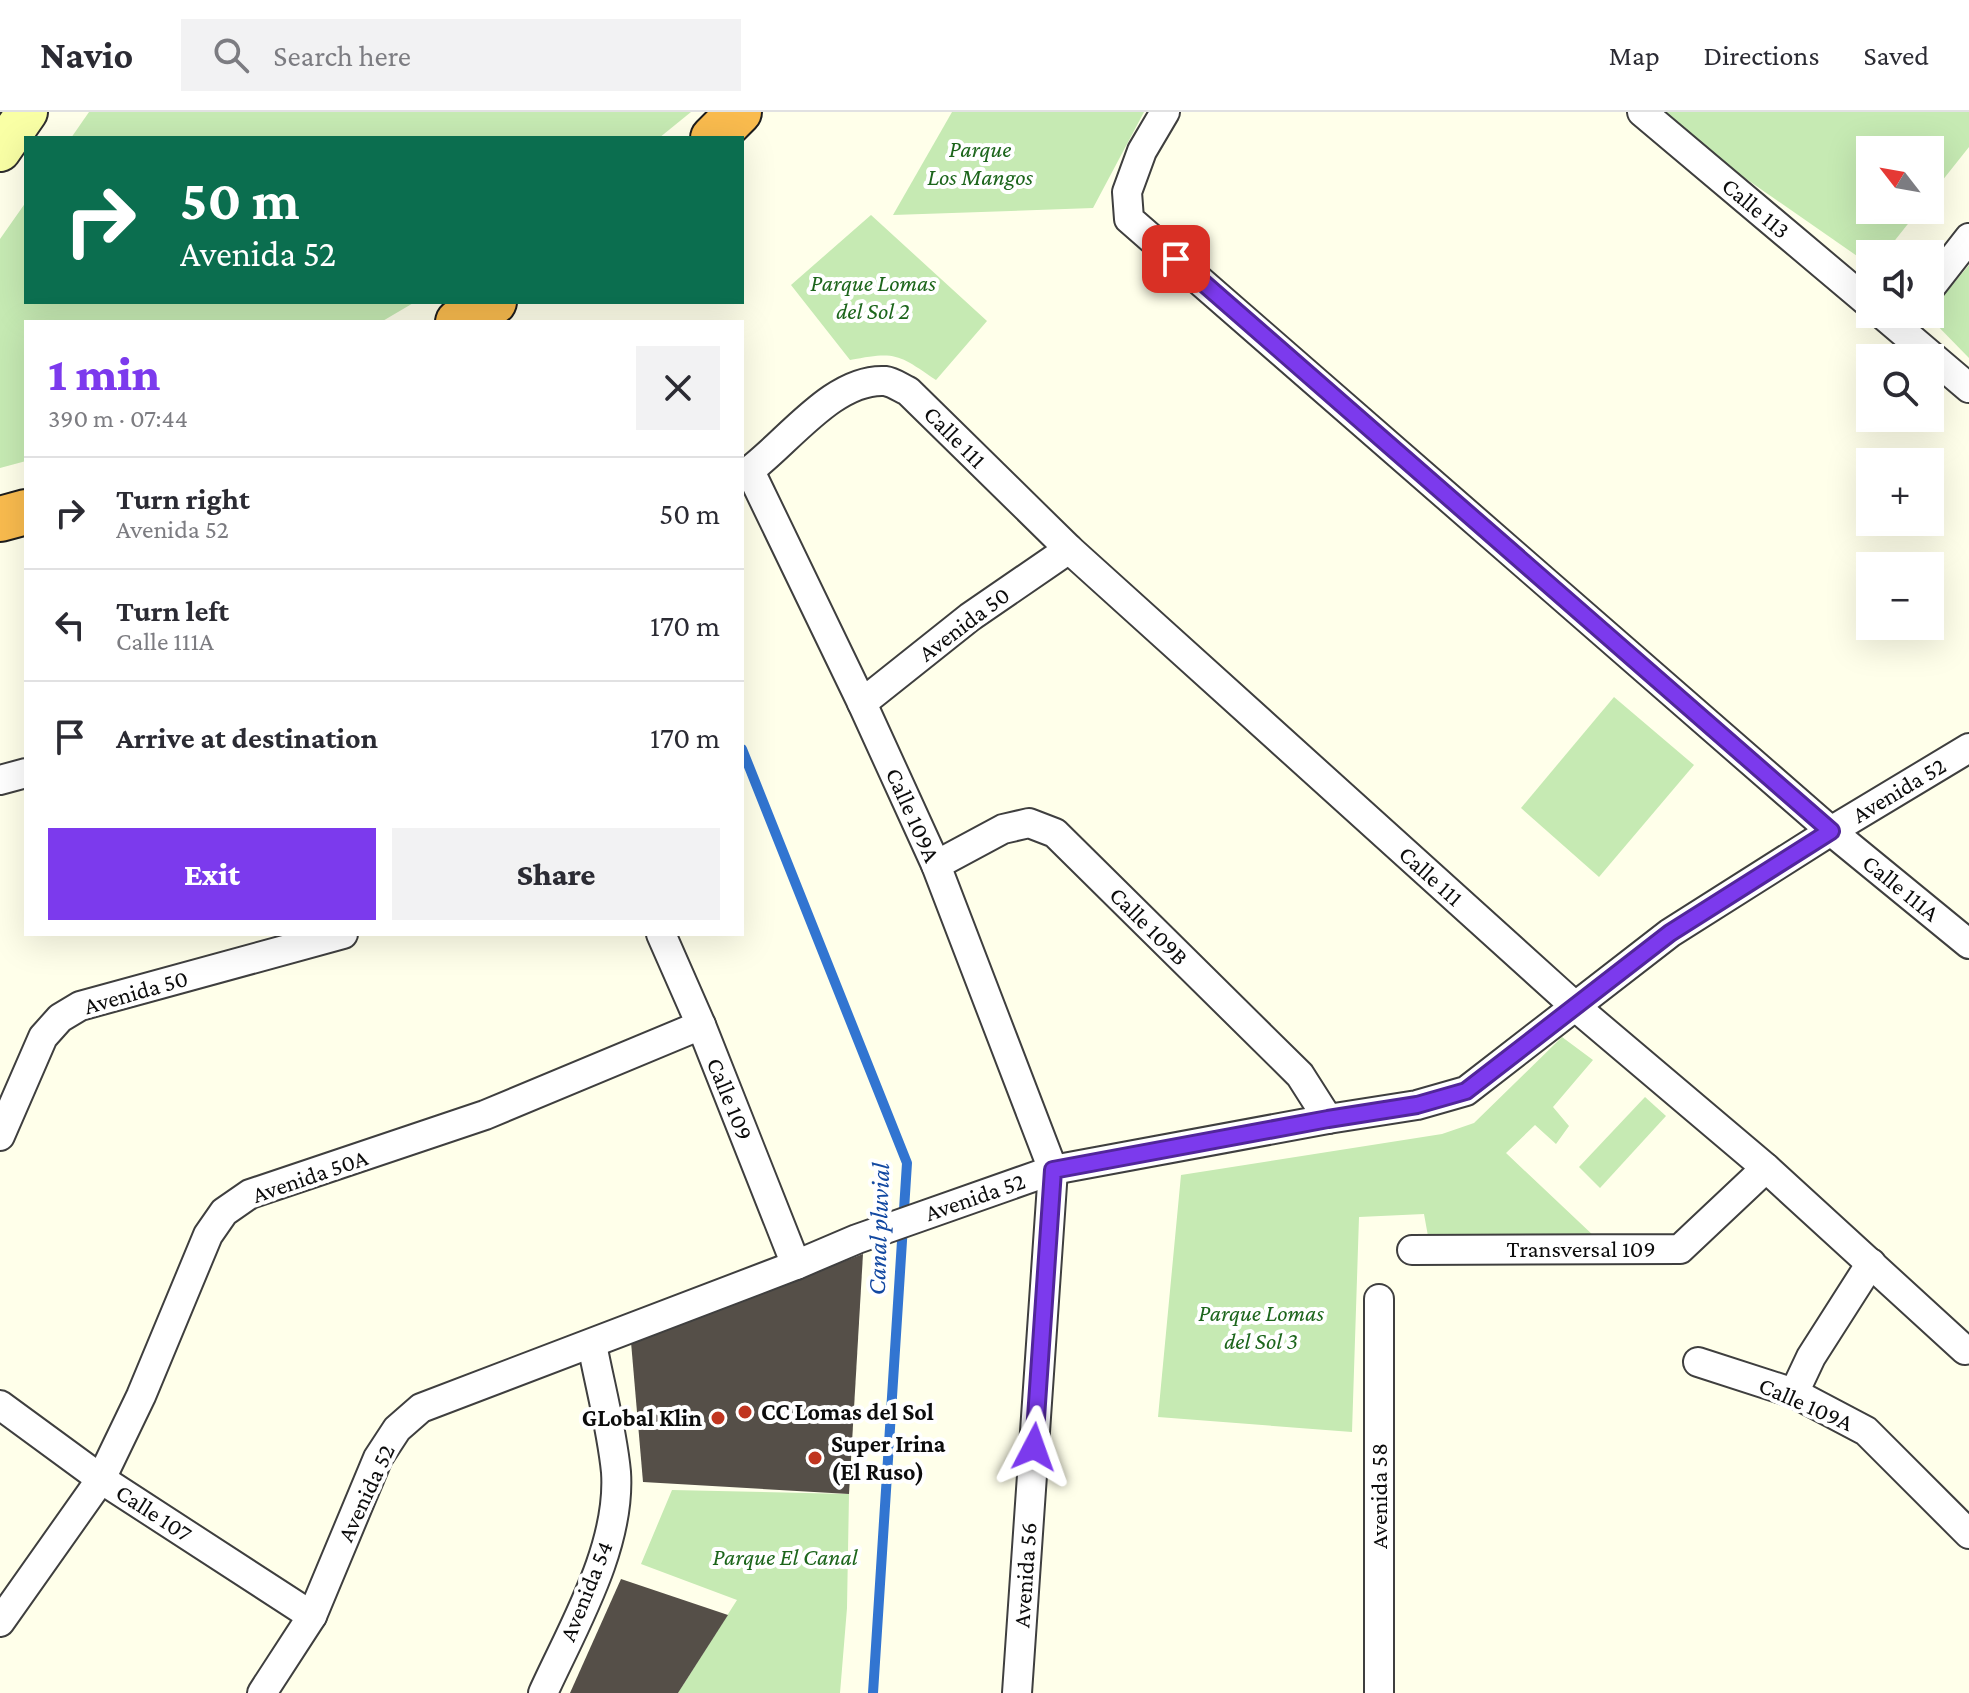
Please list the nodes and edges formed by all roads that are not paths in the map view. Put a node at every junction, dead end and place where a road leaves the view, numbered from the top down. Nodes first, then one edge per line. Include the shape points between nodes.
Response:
1 (27, 112) edge
2 (739, 112) edge
3 (1165, 112) edge
4 (1642, 112) edge
5 (715, 136) edge
6 (0, 151) edge
7 (1969, 238) edge
8 (1944, 270) edge
9 (1856, 292) edge
10 (490, 304) edge
11 (462, 320) edge
12 (1906, 328) edge
13 (1969, 388) edge
14 (746, 474) edge
15 (24, 513) edge
16 (0, 519) edge
17 (1069, 549) junction
18 (862, 703) junction
19 (1969, 748) edge
20 (24, 774) edge
21 (0, 780) edge
22 (1831, 831) junction
23 (936, 865) junction
24 (336, 936) edge
25 (662, 936) edge
26 (1969, 944) edge
27 (1577, 1008) junction
28 (701, 1025) junction
29 (1328, 1119) junction
30 (0, 1136) edge
31 (1766, 1168) junction
32 (1053, 1170) junction
33 (1412, 1250) dead end
34 (1871, 1263) junction
35 (796, 1265) junction
36 (1379, 1299) dead end
37 (592, 1344) junction
38 (1965, 1350) dead end
39 (1698, 1362) dead end
40 (1794, 1393) junction
41 (0, 1405) edge
42 (101, 1479) junction
43 (1969, 1534) edge
44 (312, 1616) junction
45 (0, 1622) edge
46 (262, 1693) edge
47 (543, 1693) edge
48 (1017, 1693) edge
49 (1379, 1693) edge

1 - 6 main road
2 - 5 highway
3 - 22 street, Calle 111A via 1142,151 1127,192 1129,219
4 - 9 street, Calle 113
7 - 8 street
10 - 11 highway
12 - 13 street
14 - 17 street, Calle 111 via 832,399 860,384 887,381 908,391
14 - 18 street, Calle 109A
15 - 16 highway
17 - 18 street, Avenida 50 via 970,617
17 - 27 street, Calle 111
18 - 23 street, Calle 109A
19 - 22 street, Avenida 52
20 - 21 street
22 - 26 street, Calle 111A
22 - 27 street, Avenida 52 via 1670,933
23 - 29 street, Calle 109B via 1003,829 1029,823 1055,833 1300,1075
23 - 32 street, Calle 109A
24 - 30 street, Avenida 50 via 80,1006 43,1037
25 - 28 street, Calle 109
27 - 29 street, Avenida 52 via 1466,1091
27 - 31 street, Calle 111
28 - 35 street, Calle 109
28 - 42 street, Avenida 50A via 485,1115 250,1194 224,1212 208,1235
29 - 32 street, Avenida 52
31 - 33 street, Transversal 109 via 1680,1249
31 - 34 street, Calle 111
32 - 35 street, Avenida 52
32 - 48 street, Avenida 56
34 - 38 street, Calle 111
34 - 40 street
35 - 37 street, Avenida 52
36 - 49 street, Avenida 58
37 - 44 street, Avenida 52 via 421,1408 397,1429 378,1458
37 - 47 street, Avenida 54 via 616,1473 613,1517 603,1559
39 - 40 street, Calle 109A
40 - 43 street, Calle 109A via 1866,1431
41 - 42 street, Calle 107
42 - 44 street, Calle 107
42 - 45 street, Avenida 50A
44 - 46 street, Avenida 52

